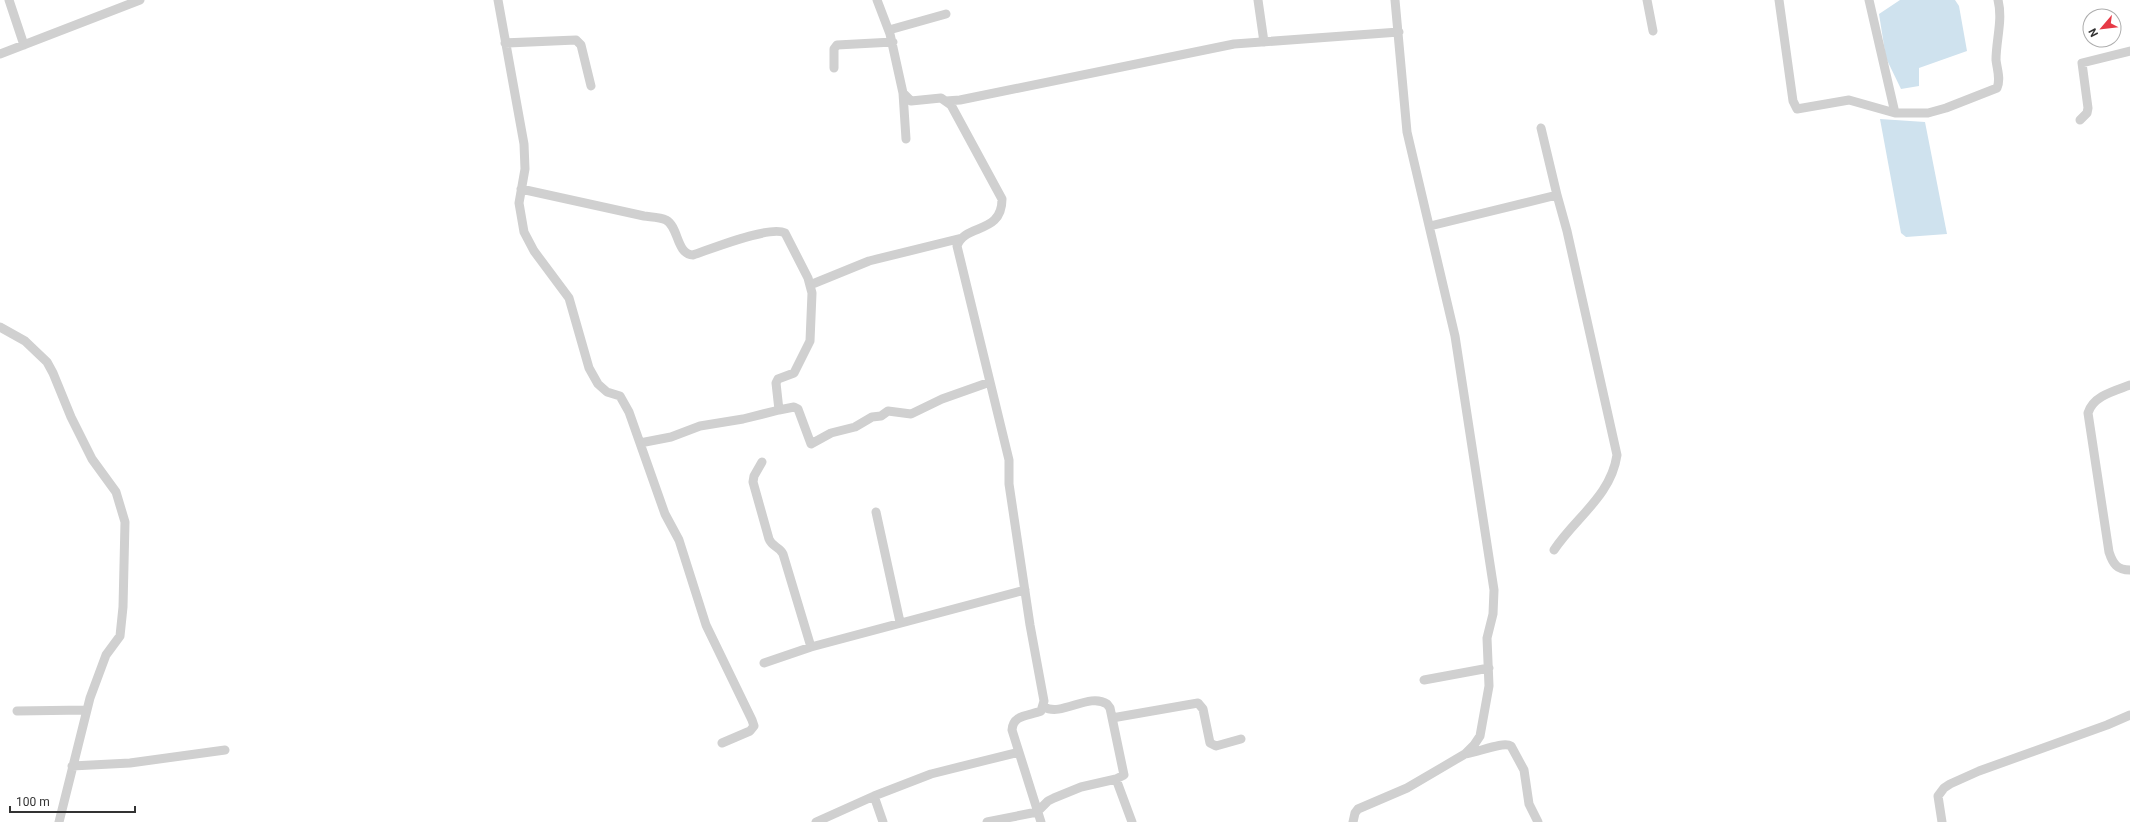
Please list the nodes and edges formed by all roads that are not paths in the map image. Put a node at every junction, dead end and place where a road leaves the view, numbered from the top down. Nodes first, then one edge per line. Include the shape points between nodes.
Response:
1 (9, 0) edge
2 (140, 0) edge
3 (498, 0) edge
4 (877, 0) edge
5 (1258, 0) edge
6 (1395, 0) edge
7 (1646, 0) edge
8 (1778, 0) edge
9 (1869, 0) edge
10 (1998, 0) edge
11 (946, 14) dead end
12 (889, 30) junction
13 (1653, 31) dead end
14 (1398, 32) junction
15 (893, 42) junction
16 (1264, 42) junction
17 (505, 44) junction
18 (24, 45) junction
19 (2130, 51) edge
20 (0, 54) edge
21 (834, 68) dead end
22 (591, 86) dead end
23 (903, 93) junction
24 (946, 101) junction
25 (1895, 113) junction
26 (2080, 120) dead end
27 (1541, 128) dead end
28 (906, 139) dead end
29 (521, 189) junction
30 (1557, 195) junction
31 (1430, 226) junction
32 (962, 238) junction
33 (810, 285) junction
34 (0, 327) edge
35 (990, 382) junction
36 (2130, 385) edge
37 (779, 410) junction
38 (640, 443) junction
39 (762, 462) dead end
40 (876, 512) dead end
41 (1554, 550) dead end
42 (2130, 570) edge
43 (1025, 590) junction
44 (900, 622) junction
45 (811, 647) junction
46 (764, 663) dead end
47 (1489, 668) junction
48 (1424, 680) dead end
49 (1044, 707) junction
50 (86, 710) junction
51 (17, 711) dead end
52 (2130, 715) edge
53 (1112, 718) junction
54 (1241, 739) dead end
55 (722, 743) dead end
56 (226, 750) dead end
57 (1019, 752) junction
58 (1465, 754) junction
59 (72, 766) junction
60 (1116, 779) junction
61 (874, 796) junction
62 (1037, 812) junction
63 (59, 822) edge
64 (816, 822) edge
65 (883, 822) edge
66 (987, 822) edge
67 (1041, 822) edge
68 (1132, 822) edge
69 (1353, 822) edge
70 (1538, 822) edge
71 (1942, 822) edge

1 - 18 street
2 - 18 street
3 - 17 street
4 - 12 street
5 - 16 street
6 - 14 street
7 - 13 street
8 - 25 street via 1795,107 1802,109 1854,101
9 - 25 street
10 - 25 street via 2000,16 1996,57 1997,88 1937,111 1920,114
11 - 12 street
12 - 15 street
14 - 16 street
14 - 31 street via 1407,132
15 - 21 street via 837,45 834,49
15 - 23 street
16 - 24 street via 1234,44
17 - 22 street via 576,40 580,45
17 - 29 street via 524,144 525,169
18 - 20 street
19 - 26 street via 2082,63 2088,108
23 - 24 street via 911,100 935,98
23 - 28 street
24 - 32 street via 951,105 1002,199 1002,207 995,220
27 - 30 street
29 - 33 street via 663,219 671,224 684,252 688,255 748,237 780,231 789,238
29 - 38 street via 521,221 528,242 569,298 589,368 603,390 620,396 623,400
30 - 31 street
30 - 41 street via 1617,455 1611,475 1594,504 1564,535
31 - 47 street via 1454,336 1494,590 1493,614 1487,638
32 - 33 street via 868,261
32 - 35 street via 958,242 958,252
33 - 37 street via 810,340 794,373 778,379 776,383
34 - 50 street via 25,341 46,362 95,466 112,486 123,514 125,532 120,636 106,655
35 - 37 street via 942,399 911,414 888,411 811,444 798,409 794,407
35 - 43 street via 1009,460 1009,484
36 - 42 street via 2097,400 2090,405 2088,413 2109,552 2116,567
37 - 38 street via 700,426 671,437
38 - 55 street via 665,514 679,540 704,619 754,726 750,731
39 - 45 street via 753,482 771,544 782,551
40 - 44 street
43 - 44 street
43 - 49 street
44 - 45 street
45 - 46 street
47 - 48 street
47 - 58 street via 1489,686 1480,736
49 - 53 street via 1052,710 1104,701 1110,708
49 - 57 street via 1012,723
50 - 51 street
50 - 59 street
52 - 71 street via 1950,784 1938,796
53 - 54 street via 1198,703 1203,709 1210,743 1216,746
53 - 60 street via 1124,770 1124,775
56 - 59 street via 130,763
57 - 61 street via 931,774
57 - 62 street
58 - 69 street via 1407,788 1358,809
58 - 70 street via 1503,744 1511,746 1524,770 1530,804
59 - 63 street
60 - 62 street via 1089,784 1054,798
60 - 68 street
61 - 64 street
61 - 65 street
62 - 66 street
62 - 67 street

